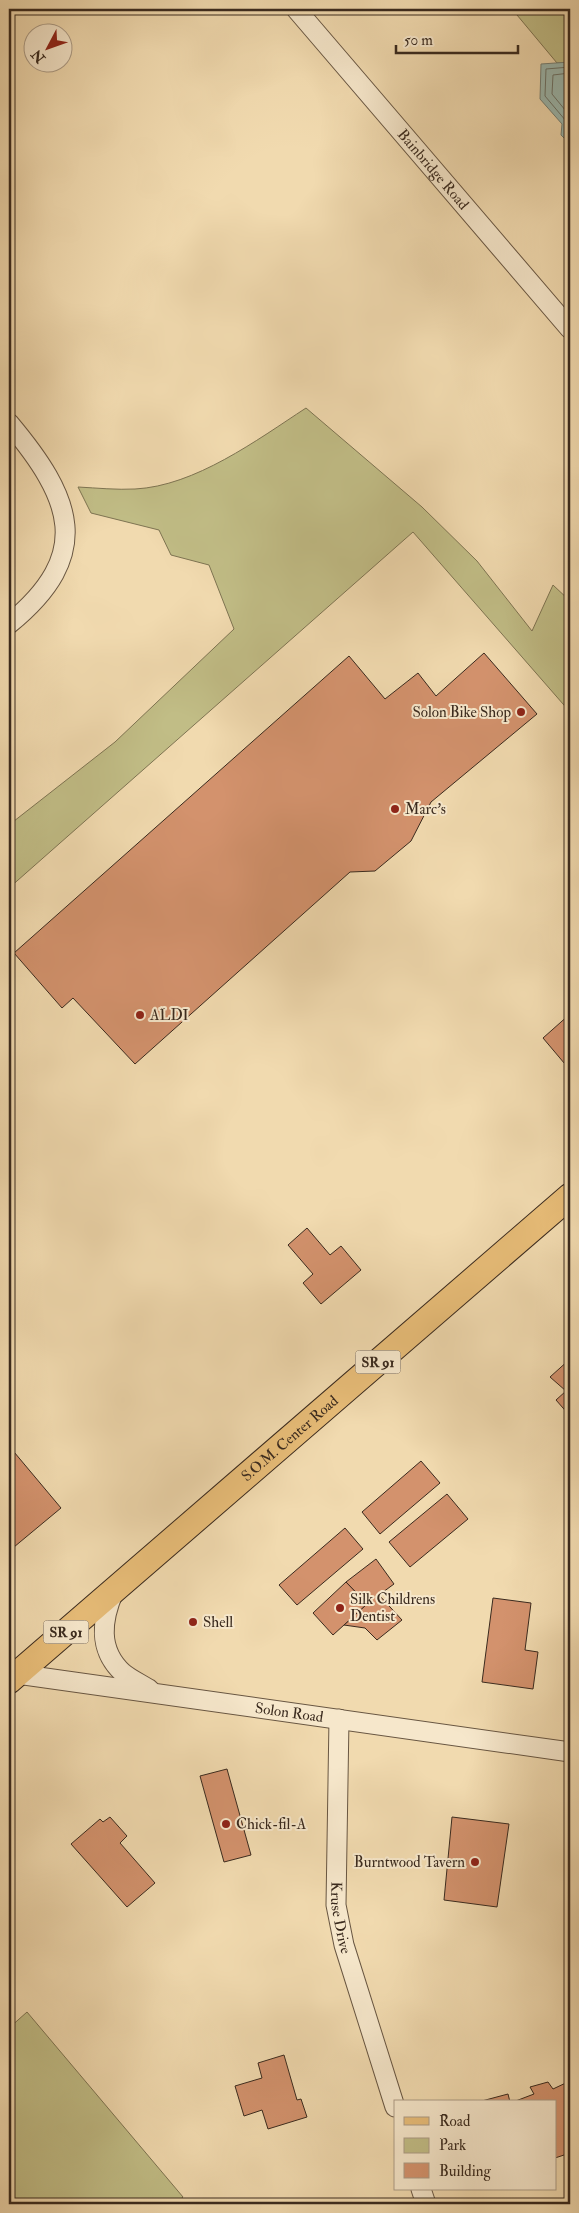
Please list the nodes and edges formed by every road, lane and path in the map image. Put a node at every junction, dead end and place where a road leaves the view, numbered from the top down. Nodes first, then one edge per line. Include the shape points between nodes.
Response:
1 (296, 9) edge
2 (570, 329) edge
3 (9, 424) edge
4 (9, 624) edge
5 (570, 1196) edge
6 (114, 1590) junction
7 (12, 1676) edge
8 (156, 1694) junction
9 (339, 1719) junction
10 (570, 1752) edge
11 (394, 2104) edge
12 (421, 2190) edge
13 (426, 2204) edge

1 - 2 street, Bainbridge Road
3 - 4 street via 36,455 50,479 66,520 61,554 45,589
5 - 6 main road, S.O.M. Center Road / SR 91
6 - 7 main road, S.O.M. Center Road / SR 91
6 - 8 street via 105,1612 102,1634 110,1656 122,1672
7 - 8 street, Solon Road
8 - 9 street, Solon Road
9 - 10 street, Solon Road
9 - 11 street, Kruse Drive via 336,1905 344,1945
12 - 13 street

